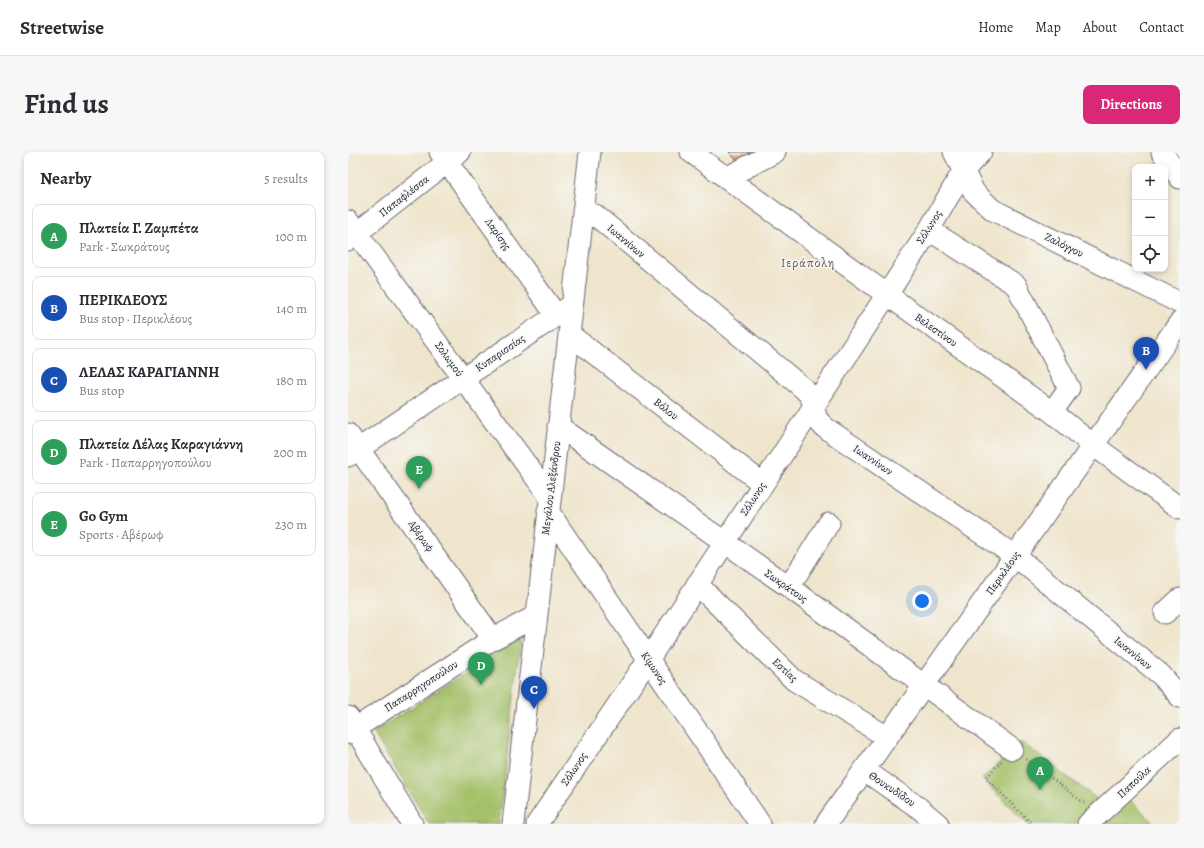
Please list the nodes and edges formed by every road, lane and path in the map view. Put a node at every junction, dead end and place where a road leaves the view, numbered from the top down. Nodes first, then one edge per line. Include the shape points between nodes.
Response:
1 (590, 152) edge
2 (691, 152) edge
3 (775, 152) edge
4 (954, 152) edge
5 (981, 152) edge
6 (1162, 152) edge
7 (449, 155) edge
8 (963, 171) junction
9 (726, 178) junction
10 (1180, 178) edge
11 (583, 212) junction
12 (929, 230) junction
13 (351, 232) edge
14 (886, 294) junction
15 (1180, 303) edge
16 (564, 310) junction
17 (1180, 322) edge
18 (569, 334) junction
19 (463, 378) junction
20 (814, 406) junction
21 (1052, 412) junction
22 (558, 426) junction
23 (1093, 445) junction
24 (352, 446) edge
25 (763, 484) junction
26 (549, 504) junction
27 (1180, 508) edge
28 (829, 523) dead end
29 (724, 543) junction
30 (1015, 556) junction
31 (698, 584) junction
32 (789, 587) junction
33 (1180, 598) edge
34 (1165, 613) dead end
35 (536, 616) junction
36 (493, 639) junction
37 (648, 660) junction
38 (924, 685) junction
39 (1180, 697) edge
40 (351, 726) edge
41 (887, 737) junction
42 (1180, 739) edge
43 (1012, 749) junction
44 (864, 770) junction
45 (1093, 819) edge
46 (936, 822) edge
47 (412, 824) edge
48 (513, 824) edge
49 (536, 824) edge
50 (760, 824) edge
51 (826, 824) edge
52 (1032, 824) edge

1 - 11 street, Μεγάλου Αλεξάνδρου
2 - 9 street, Βελεστίνου
3 - 9 street
4 - 8 street, Ζαλόγγου
5 - 8 street, Σόλωνος
6 - 10 street
7 - 13 street, Παπαφλέσσα
7 - 16 street, Λαρίσης
8 - 12 street, Σόλωνος
8 - 15 street, Ζαλόγγου via 974,192 993,210
9 - 14 street, Βελεστίνου
11 - 16 street, Μεγάλου Αλεξάνδρου
11 - 20 street, Ιωαννίνων via 595,215 804,389 810,395
12 - 14 street, Σόλωνος
12 - 21 street via 1016,285 1069,388
13 - 19 street, Σολωμού
14 - 20 street, Σόλωνος
14 - 21 street, Βελεστίνου
16 - 18 street, Μεγάλου Αλεξάνδρου
16 - 19 street, Κυπαρισσίας
17 - 23 street, Περικλέους
18 - 22 street, Μεγάλου Αλεξάνδρου
18 - 25 street, Βόλου
19 - 24 street, Κυπαρισσίας
19 - 26 street, Σολωμού
20 - 25 street, Σόλωνος
20 - 30 street, Ιωαννίνων via 816,418 824,427
21 - 23 street, Βελεστίνου
22 - 26 street, Μεγάλου Αλεξάνδρου
22 - 29 street, Σωκράτους
23 - 27 street, Βελεστίνου
23 - 30 street, Περικλέους
24 - 36 street, Αβέρωφ
25 - 29 street, Σόλωνος
26 - 35 street, Μεγάλου Αλεξάνδρου
26 - 37 street, Κίμωνος
28 - 32 street
29 - 31 street, Σόλωνος
29 - 32 street, Σωκράτους
30 - 38 street, Περικλέους
30 - 39 street, Ιωαννίνων via 1161,676
31 - 37 street, Σόλωνος
31 - 41 street, Εστίας via 794,680
32 - 38 street, Σωκράτους
33 - 34 street
35 - 36 street, Παπαρρηγοπούλου
35 - 48 street, Μεγάλου Αλεξάνδρου
36 - 40 street, Παπαρρηγοπούλου
37 - 49 street, Σόλωνος
37 - 50 street, Κίμωνος
38 - 41 street, Περικλέους
38 - 43 street, Σωκράτους
40 - 47 street
41 - 44 street, Περικλέους
42 - 45 street, Παπούλα
43 - 45 path
43 - 52 path via 986,778
44 - 46 street, Θουκυδίδου
44 - 51 street, Περικλέους

